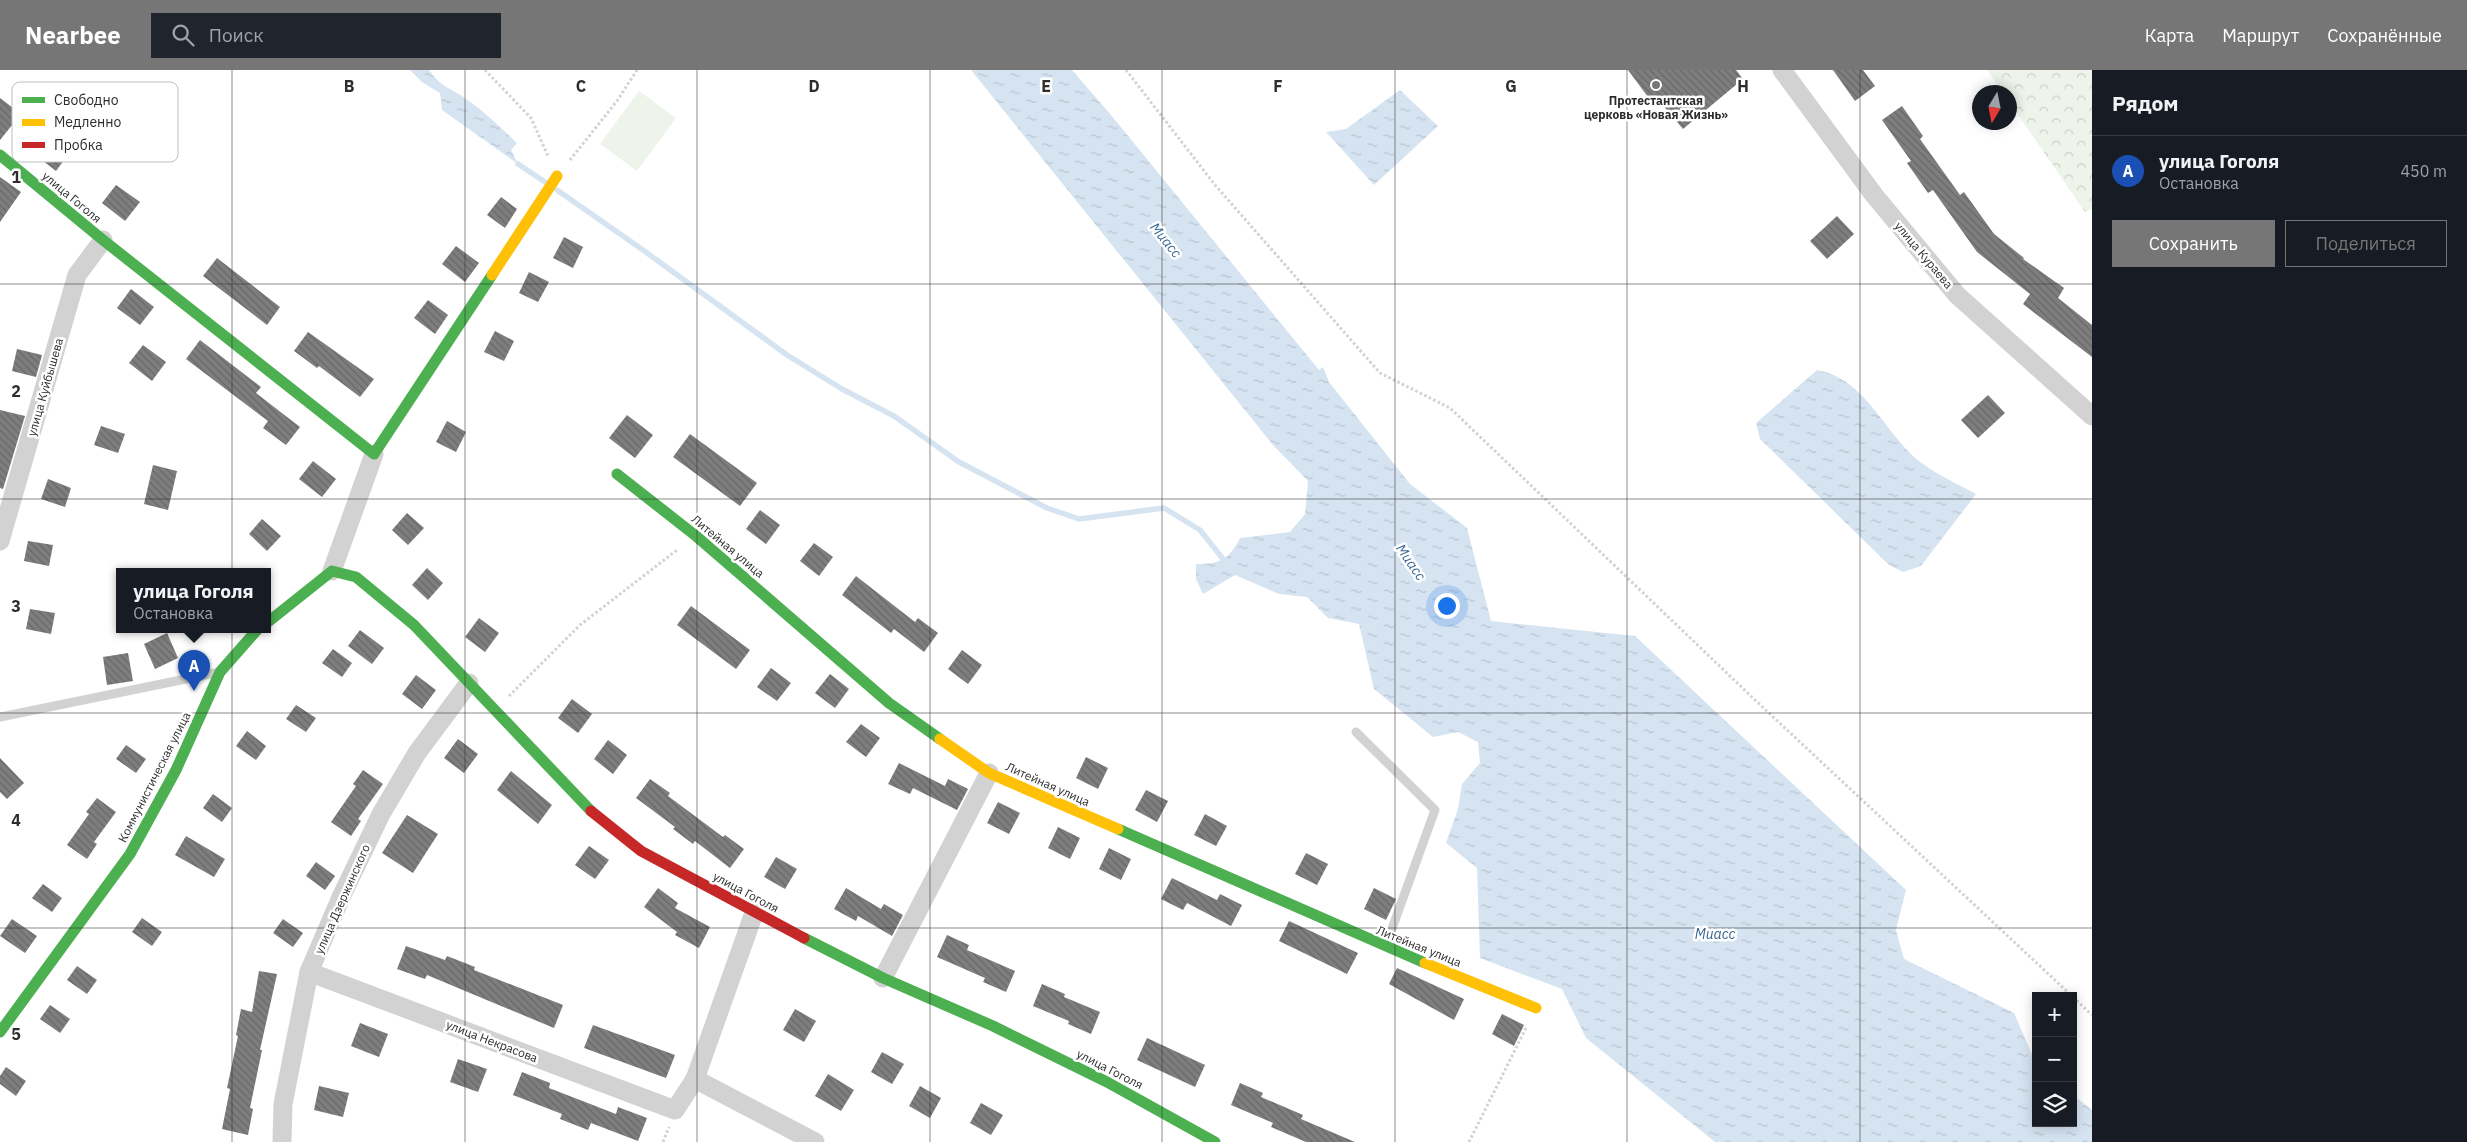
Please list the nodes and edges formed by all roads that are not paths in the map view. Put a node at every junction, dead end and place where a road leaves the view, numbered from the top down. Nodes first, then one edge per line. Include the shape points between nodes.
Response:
1 (1782, 70) edge
2 (0, 155) edge
3 (557, 176) road end
4 (103, 240) junction
5 (2092, 416) edge
6 (374, 454) junction
7 (617, 474) dead end
8 (0, 541) edge
9 (332, 571) junction
10 (271, 620) edge
11 (254, 633) edge
12 (220, 672) junction
13 (469, 683) junction
14 (0, 717) edge
15 (1356, 732) dead end
16 (989, 773) junction
17 (754, 913) junction
18 (1385, 947) junction
19 (309, 972) junction
20 (883, 978) junction
21 (1536, 1008) road end
22 (0, 1032) edge
23 (695, 1079) junction
24 (282, 1142) edge
25 (815, 1142) edge
26 (1215, 1142) edge

1 - 5 street, улица Кураева via 1874,195 1957,295
2 - 4 street, улица Гоголя
3 - 6 street
4 - 6 street, улица Гоголя
4 - 8 street, улица Куйбышева via 77,275
6 - 9 street
7 - 16 street, Литейная улица via 696,536 889,704
9 - 10 street
9 - 13 street, улица Гоголя via 356,577 375,591 414,624
11 - 12 street, Коммунистическая улица
12 - 14 lane
12 - 22 street, Коммунистическая улица via 176,770 130,854
13 - 17 street, улица Гоголя via 584,806 641,851
13 - 19 street, улица Дзержинского via 416,753 381,814
15 - 18 lane via 1435,810
16 - 18 street, Литейная улица
16 - 20 street
17 - 20 street, улица Гоголя
17 - 23 street
18 - 21 street, Литейная улица
19 - 23 street, улица Некрасова via 674,1110
19 - 24 street, улица Дзержинского via 284,1104
20 - 26 street, улица Гоголя via 993,1026 1107,1082
23 - 25 street

